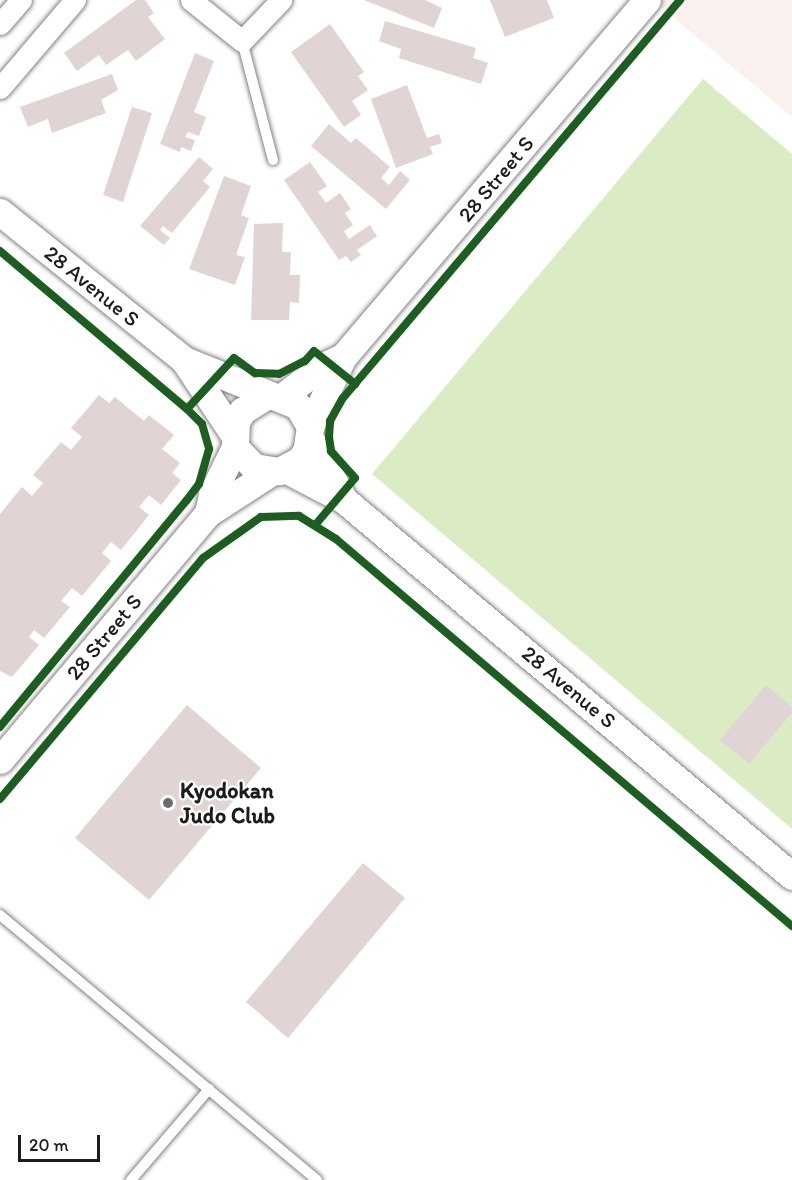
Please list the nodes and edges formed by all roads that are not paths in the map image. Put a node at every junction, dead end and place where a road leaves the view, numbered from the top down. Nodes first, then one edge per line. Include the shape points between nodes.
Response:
1 (21, 0) edge
2 (75, 0) edge
3 (191, 0) edge
4 (281, 0) edge
5 (647, 0) edge
6 (0, 24) edge
7 (242, 41) junction
8 (0, 88) edge
9 (273, 160) dead end
10 (0, 212) edge
11 (343, 357) junction
12 (184, 360) junction
13 (274, 397) junction
14 (310, 432) junction
15 (235, 441) junction
16 (279, 470) junction
17 (344, 500) junction
18 (208, 513) junction
19 (0, 760) edge
20 (792, 876) edge
21 (0, 915) edge
22 (209, 1089) junction
23 (131, 1180) edge
24 (317, 1180) edge

1 - 6 street
2 - 8 street
3 - 7 street
4 - 7 street
5 - 11 street, 28 Street S
7 - 9 lane
10 - 12 street, 28 Avenue S
11 - 13 street
11 - 14 street
12 - 13 street
12 - 15 street
13 - 14 street via 298,406
13 - 15 street via 242,411
14 - 16 street via 300,460
14 - 17 street
15 - 16 street via 254,467
15 - 18 street
16 - 17 street
16 - 18 street
17 - 20 street, 28 Avenue S
18 - 19 street, 28 Street S
21 - 22 lane
22 - 23 lane
22 - 24 lane

